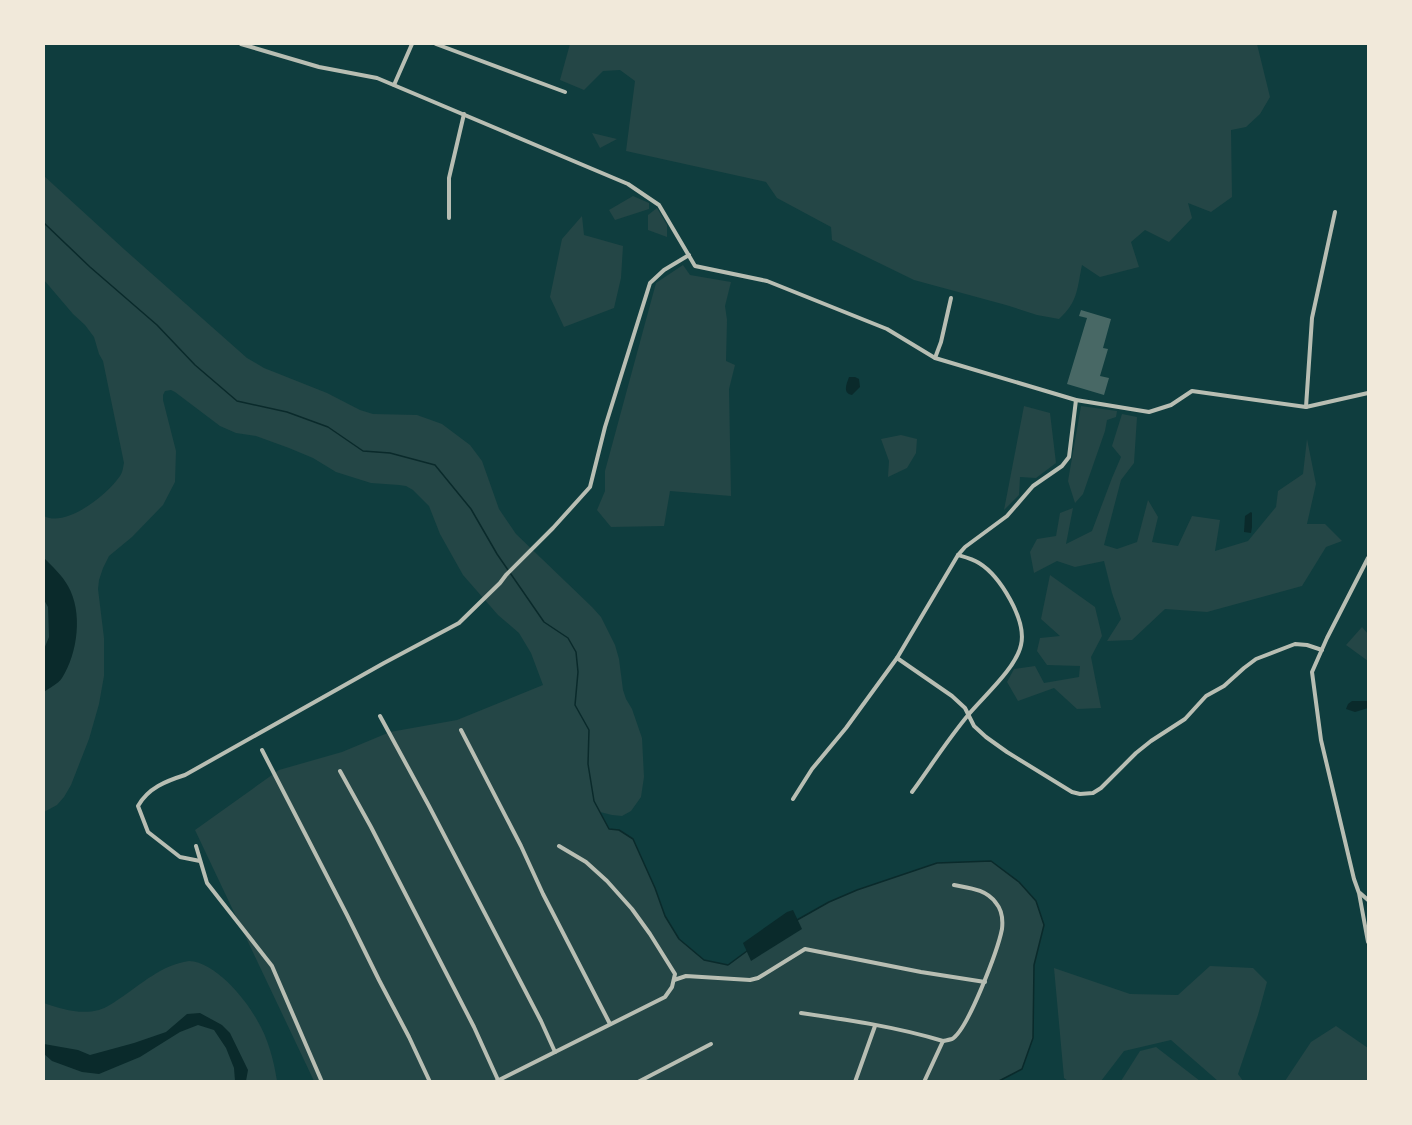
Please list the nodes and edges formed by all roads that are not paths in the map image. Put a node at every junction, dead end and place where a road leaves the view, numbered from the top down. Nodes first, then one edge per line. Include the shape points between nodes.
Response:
1 (241, 44) edge
2 (412, 44) edge
3 (436, 44) edge
4 (394, 85) junction
5 (565, 92) dead end
6 (464, 114) junction
7 (1335, 212) dead end
8 (449, 218) dead end
9 (689, 255) junction
10 (951, 298) dead end
11 (935, 358) junction
12 (1368, 393) edge
13 (1076, 400) junction
14 (1306, 407) junction
15 (958, 555) junction
16 (1368, 558) edge
17 (1322, 650) junction
18 (897, 658) junction
19 (968, 715) junction
20 (380, 716) dead end
21 (461, 730) dead end
22 (262, 750) dead end
23 (340, 771) dead end
24 (912, 792) dead end
25 (793, 799) dead end
26 (196, 846) dead end
27 (559, 846) dead end
28 (200, 861) junction
29 (954, 885) dead end
30 (1359, 893) junction
31 (1368, 900) edge
32 (1368, 942) edge
33 (674, 980) junction
34 (985, 982) junction
35 (801, 1013) dead end
36 (610, 1024) junction
37 (875, 1026) junction
38 (943, 1041) junction
39 (711, 1044) dead end
40 (555, 1052) junction
41 (496, 1081) edge
42 (322, 1082) edge
43 (430, 1082) edge
44 (638, 1082) edge
45 (855, 1082) edge
46 (924, 1082) edge

1 - 4 street
2 - 4 street
3 - 5 street
4 - 6 street
6 - 8 street via 449,178
6 - 9 street via 628,184 659,205
7 - 14 street via 1312,318
9 - 11 street via 695,266 767,281 886,329
9 - 28 street via 650,283 590,487 492,591 459,622 185,775 164,781 142,797 138,806 148,832 180,857
10 - 11 street
11 - 13 street
12 - 14 street
13 - 14 street via 1149,412 1172,405 1192,392
13 - 15 street via 1069,457 1034,486 1008,516
15 - 18 street
15 - 19 street via 978,562 993,574 1009,596 1022,644 1016,660
16 - 17 street
17 - 19 street via 1295,644 1256,659 1206,696 1185,719 1136,753 1094,793 1072,792 1007,752 974,726
17 - 30 street via 1312,672 1318,720
18 - 19 street via 952,696
18 - 25 street via 812,768
19 - 24 street
20 - 40 street
21 - 36 street
22 - 43 street
23 - 41 street via 474,1027
26 - 28 street
27 - 33 street via 586,862 632,909 675,974
28 - 42 street via 207,884 272,966
29 - 34 street via 980,890 996,902 1002,916 1002,929
30 - 31 street
30 - 32 street
33 - 34 street via 686,976 750,980 805,949
33 - 36 street via 665,997
34 - 38 street via 960,1030 952,1039
35 - 37 street
36 - 40 street
37 - 38 street
37 - 45 street
38 - 46 street
39 - 44 street
40 - 41 street

